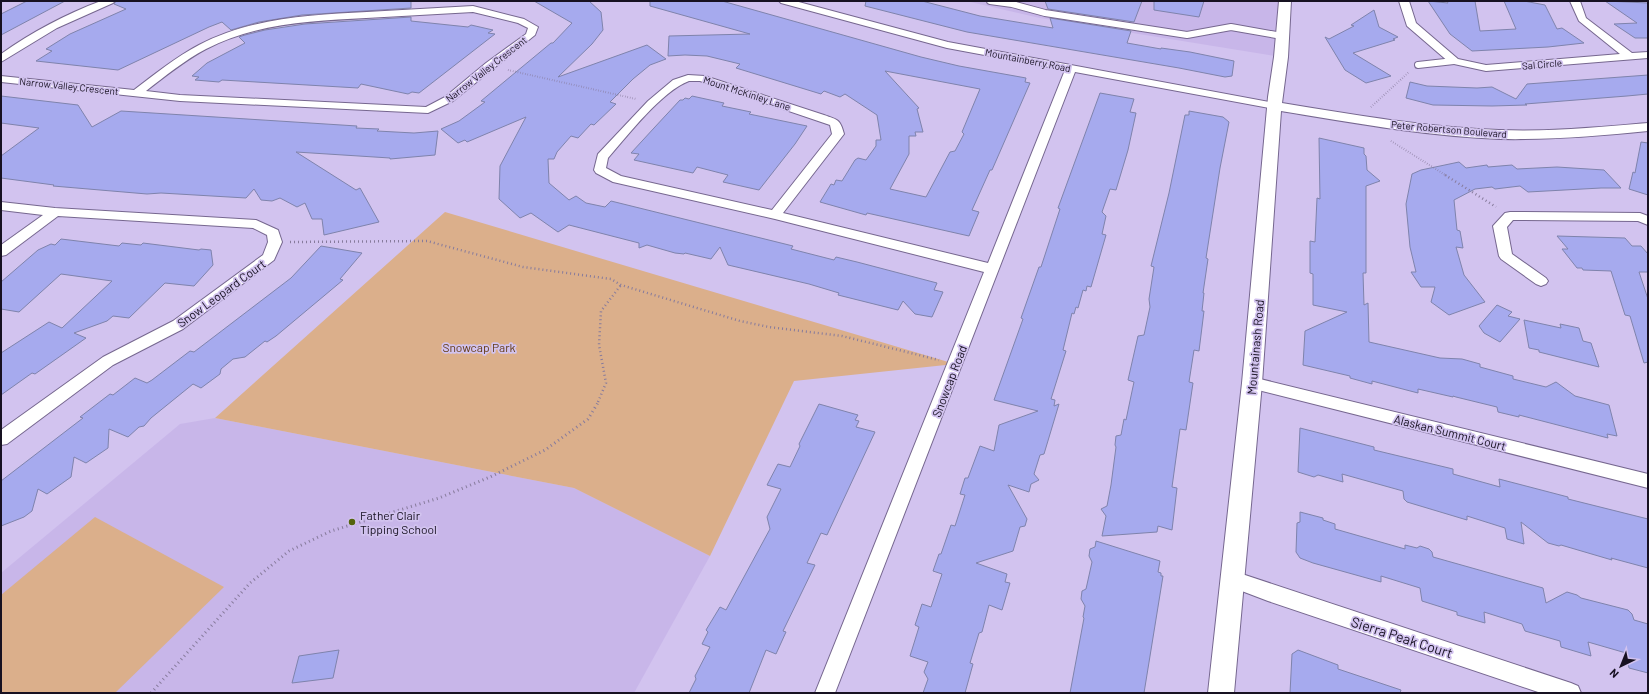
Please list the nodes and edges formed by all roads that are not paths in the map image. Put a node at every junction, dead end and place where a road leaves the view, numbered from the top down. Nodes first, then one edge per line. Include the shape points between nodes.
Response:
1 (110, 1) edge
2 (784, 1) edge
3 (992, 1) edge
4 (1285, 1) edge
5 (1404, 1) edge
6 (1575, 1) edge
7 (1003, 2) edge
8 (1282, 36) junction
9 (1648, 55) edge
10 (1630, 56) junction
11 (1, 59) edge
12 (1454, 61) junction
13 (1418, 65) road end
14 (1071, 69) junction
15 (1, 79) edge
16 (137, 93) junction
17 (1275, 106) junction
18 (1648, 127) edge
19 (1, 206) edge
20 (55, 212) junction
21 (775, 215) junction
22 (1648, 221) edge
23 (1, 252) edge
24 (992, 269) junction
25 (1541, 281) dead end
26 (1252, 383) junction
27 (1, 439) edge
28 (1648, 481) edge
29 (1233, 579) junction
30 (825, 693) edge
31 (1221, 693) edge
32 (1571, 693) edge

1 - 11 street via 58,24
2 - 14 street, Mountainberry Road via 947,45
3 - 7 lane
4 - 8 street, Mountainash Road
5 - 12 street, Sal Circle via 1411,24
6 - 10 street via 1582,19
7 - 8 lane via 1045,13 1187,35 1232,27
8 - 17 street, Mountainash Road
9 - 10 street, Sal Circle
10 - 12 street, Sal Circle via 1486,68
12 - 13 lane
14 - 17 street, Mountainberry Road
14 - 24 street, Snowcap Road
15 - 16 street, Narrow Valley Crescent
16 - 16 street, Narrow Valley Crescent via 180,98 428,110 449,99 530,35 534,27 521,21 473,9 305,18 258,27 203,47
17 - 18 street, Peter Robertson Boulevard via 1396,125 1480,133 1564,134
17 - 26 street, Mountainash Road
19 - 20 street
20 - 23 street
20 - 27 street, Snow Leopard Court via 256,224 273,233 275,242 269,257 178,325 108,361
21 - 21 street, Mount McKinley Lane via 617,179 600,170 602,157 652,103 677,82 688,78 701,78 835,123 838,134
21 - 24 street, Mount McKinley Lane
22 - 25 street via 1640,217 1510,216 1500,226 1506,256
24 - 30 street, Snowcap Road
26 - 28 street, Alaskan Summit Court
26 - 29 street, Mountainash Road
29 - 31 street, Mountainash Road
29 - 32 street, Sierra Peak Court

